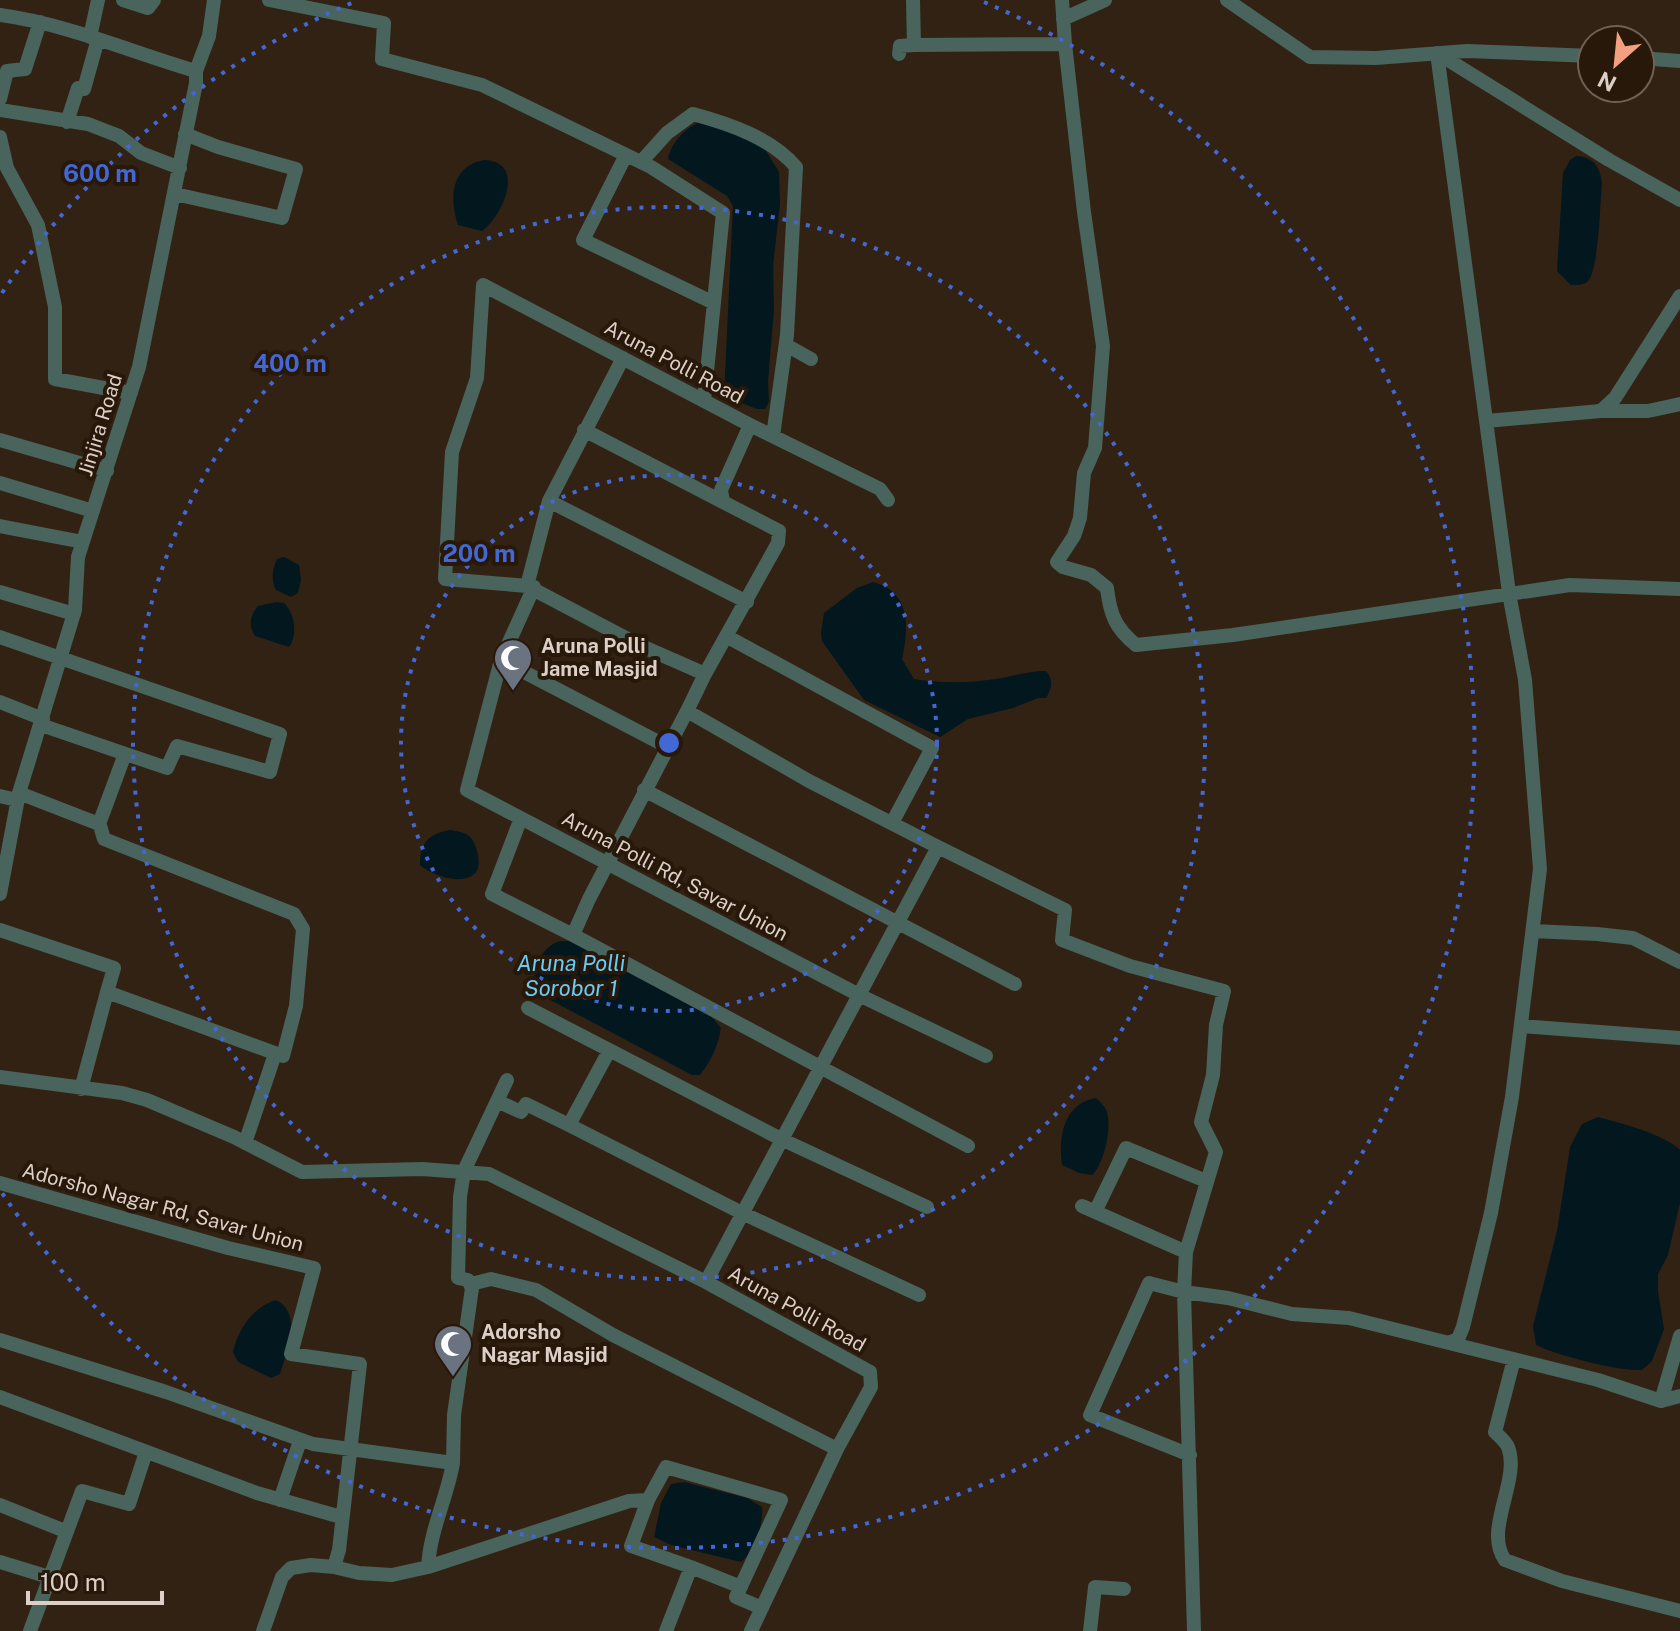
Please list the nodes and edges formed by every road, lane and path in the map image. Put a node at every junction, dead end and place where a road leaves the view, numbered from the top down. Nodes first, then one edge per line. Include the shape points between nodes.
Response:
1 (98, 0) edge
2 (123, 0) edge
3 (154, 0) edge
4 (214, 0) edge
5 (269, 0) edge
6 (913, 0) edge
7 (1062, 0) edge
8 (1105, 0) edge
9 (1227, 0) edge
10 (0, 15) edge
11 (1063, 19) junction
12 (40, 22) junction
13 (94, 38) junction
14 (1065, 44) junction
15 (914, 45) junction
16 (1437, 53) junction
17 (899, 54) dead end
18 (1576, 55) edge
19 (1656, 59) edge
20 (1680, 61) edge
21 (196, 71) junction
22 (0, 99) edge
23 (0, 110) edge
24 (67, 122) junction
25 (185, 134) junction
26 (0, 137) edge
27 (626, 155) junction
28 (641, 162) junction
29 (180, 168) junction
30 (175, 194) junction
31 (1680, 200) edge
32 (1680, 296) edge
33 (714, 303) junction
34 (786, 345) junction
35 (623, 358) junction
36 (811, 359) dead end
37 (131, 393) junction
38 (704, 401) junction
39 (1680, 404) edge
40 (1598, 411) junction
41 (1486, 421) junction
42 (750, 425) junction
43 (584, 430) junction
44 (773, 436) junction
45 (0, 440) edge
46 (107, 471) junction
47 (0, 483) edge
48 (888, 500) dead end
49 (549, 501) junction
50 (723, 502) junction
51 (93, 511) junction
52 (0, 526) edge
53 (83, 542) junction
54 (531, 587) junction
55 (1680, 589) edge
56 (0, 592) edge
57 (1509, 593) junction
58 (747, 602) junction
59 (74, 614) junction
60 (726, 636) junction
61 (0, 637) edge
62 (61, 659) junction
63 (501, 660) junction
64 (705, 674) junction
65 (0, 702) edge
66 (687, 711) junction
67 (42, 722) junction
68 (668, 747) junction
69 (125, 754) junction
70 (644, 790) junction
71 (0, 796) edge
72 (18, 797) junction
73 (521, 818) junction
74 (99, 822) junction
75 (892, 823) junction
76 (938, 847) junction
77 (608, 863) junction
78 (0, 894) edge
79 (899, 923) junction
80 (0, 930) edge
81 (1533, 931) junction
82 (573, 935) junction
83 (1680, 962) edge
84 (1015, 984) dead end
85 (107, 992) junction
86 (861, 996) junction
87 (528, 1008) dead end
88 (1522, 1026) junction
89 (1680, 1038) edge
90 (609, 1051) junction
91 (275, 1054) junction
92 (986, 1056) dead end
93 (819, 1068) junction
94 (0, 1077) edge
95 (507, 1080) dead end
96 (81, 1089) junction
97 (497, 1101) junction
98 (569, 1125) junction
99 (781, 1139) junction
100 (245, 1143) junction
101 (968, 1146) dead end
102 (464, 1171) junction
103 (1206, 1181) junction
104 (0, 1183) edge
105 (927, 1207) dead end
106 (744, 1214) junction
107 (1186, 1252) junction
108 (706, 1282) junction
109 (471, 1284) junction
110 (1184, 1292) junction
111 (919, 1295) dead end
112 (1680, 1336) edge
113 (0, 1340) edge
114 (1449, 1343) junction
115 (1514, 1359) junction
116 (1680, 1396) edge
117 (0, 1397) edge
118 (1661, 1401) junction
119 (300, 1441) junction
120 (349, 1448) junction
121 (837, 1449) junction
122 (146, 1452) junction
123 (1190, 1455) junction
124 (453, 1463) junction
125 (280, 1500) junction
126 (648, 1500) junction
127 (0, 1505) edge
128 (341, 1517) junction
129 (65, 1531) junction
130 (0, 1562) edge
131 (334, 1567) junction
132 (428, 1567) junction
133 (691, 1567) junction
134 (49, 1577) junction
135 (741, 1587) junction
136 (1124, 1589) dead end
137 (762, 1608) junction
138 (1680, 1611) edge
139 (30, 1631) edge
140 (263, 1631) edge
141 (666, 1631) edge
142 (751, 1631) edge
143 (1090, 1631) edge
144 (1194, 1631) edge

1 - 13 street
2 - 3 street via 148,8
4 - 21 street, Jinjira Road via 209,36
5 - 27 street via 384,23 382,59 482,85
6 - 15 street
7 - 11 street
8 - 11 street
9 - 16 street via 1310,57
10 - 12 street
11 - 14 street
12 - 13 street
12 - 22 street via 25,69 7,71
13 - 21 street
13 - 24 street via 84,89 78,88
14 - 15 street
14 - 57 street via 1103,346 1095,448 1084,473 1080,518 1057,562 1091,575 1107,588 1116,626 1136,645
15 - 17 street via 900,46
16 - 18 street
16 - 31 street
16 - 41 street
19 - 20 street
21 - 25 street, Jinjira Road
23 - 24 street
24 - 29 street via 119,136 141,153
25 - 29 street, Jinjira Road
25 - 30 street via 296,169 282,218
26 - 37 street via 7,168 38,225 55,307 55,379
27 - 28 street
27 - 33 street via 583,240
28 - 33 street via 723,213
28 - 34 street via 693,114 721,121 782,151 796,167
29 - 30 street, Jinjira Road
30 - 37 street, Jinjira Road
32 - 40 street via 1615,398
33 - 38 street
34 - 36 street
34 - 44 street
35 - 38 street, Aruna Polli Road
35 - 43 street
35 - 54 street, Aruna Polli Road via 483,285 477,378 452,452 445,579
37 - 46 street, Jinjira Road
38 - 42 street, Aruna Polli Road
39 - 40 street via 1648,411
40 - 41 street
41 - 57 street
42 - 44 street
42 - 50 street, Aruna Polli Road via 721,490
43 - 49 street
43 - 50 street
44 - 48 street via 880,489
45 - 46 street
46 - 51 street, Jinjira Road
47 - 51 street
49 - 54 street
49 - 58 street
50 - 58 street via 779,531 778,543
51 - 53 street, Jinjira Road
52 - 53 street
53 - 59 street, Jinjira Road
54 - 63 street
54 - 64 street
55 - 57 street via 1570,585
56 - 59 street
57 - 81 street via 1525,680 1540,869
58 - 60 street
59 - 62 street, Jinjira Road
60 - 64 street
60 - 75 street via 932,748
61 - 62 street
62 - 67 street, Jinjira Road
62 - 69 street via 280,734 270,772 177,746 167,768
63 - 68 street
63 - 73 street, Aruna Polli Rd, Savar Union via 467,790
64 - 66 street
65 - 67 street
66 - 68 street
66 - 75 street
67 - 69 street
67 - 72 street, Jinjira Road
68 - 70 street
69 - 74 street
70 - 77 street
70 - 79 street
71 - 72 street
72 - 74 street
72 - 78 street, Jinjira Road
73 - 77 street, Aruna Polli Rd, Savar Union
73 - 82 street via 492,894
74 - 91 street via 104,839 294,914 303,929 296,1006 283,1056
75 - 76 street
76 - 79 street, Aruna Polli Road
76 - 103 street via 1065,910 1062,940 1130,966 1224,991 1201,1122 1216,1152
77 - 82 street
77 - 86 street, Aruna Polli Rd, Savar Union
79 - 84 street
79 - 86 street, Aruna Polli Road
80 - 85 street via 114,968
81 - 83 street via 1633,938
81 - 88 street
82 - 93 street
85 - 91 street
85 - 96 street
86 - 92 street, Aruna Polli Rd, Savar Union
86 - 93 street, Aruna Polli Road
87 - 90 street
88 - 89 street
88 - 114 street via 1491,1213 1463,1327 1458,1339
90 - 98 street
90 - 99 street
91 - 100 street
93 - 99 street, Aruna Polli Road
93 - 101 street
94 - 96 street
95 - 97 street
96 - 100 street via 147,1100
97 - 98 street via 521,1112 526,1104
97 - 102 street
98 - 106 street
99 - 105 street
99 - 106 street, Aruna Polli Road
100 - 102 street via 302,1172
102 - 108 street via 489,1174
102 - 109 street via 458,1278
103 - 107 street
103 - 107 street via 1126,1148 1088,1209
104 - 120 street, Adorsho Nagar Rd, Savar Union via 314,1268 291,1354 360,1364
106 - 108 street, Aruna Polli Road
106 - 111 street
107 - 110 street
108 - 121 street, Aruna Polli Road via 870,1372 871,1387
109 - 121 street via 491,1279 536,1290
109 - 124 street
110 - 114 street via 1292,1314 1349,1318
110 - 123 street
110 - 123 street via 1149,1283 1090,1415
112 - 118 street
113 - 119 street
114 - 115 street
115 - 118 street
115 - 138 street via 1495,1432 1508,1447 1509,1471 1499,1552 1505,1560 1562,1581
116 - 118 street
117 - 122 street
119 - 120 street
119 - 125 street
120 - 124 street
120 - 128 street, Adorsho Nagar Rd, Savar Union
121 - 137 street, Aruna Polli Road
122 - 125 street
122 - 129 street via 129,1504 82,1491
123 - 144 street
124 - 132 street via 429,1543
125 - 128 street
126 - 132 street via 629,1501
126 - 133 street via 631,1546
126 - 135 street via 666,1467 781,1500
127 - 129 street
128 - 131 street, Adorsho Nagar Rd, Savar Union
129 - 134 street
130 - 134 street
131 - 132 street via 392,1575
131 - 140 street via 291,1568 282,1577
133 - 135 street
133 - 141 street
134 - 139 street
135 - 137 street via 736,1597
136 - 143 street via 1095,1587
137 - 142 street, Aruna Polli Road

